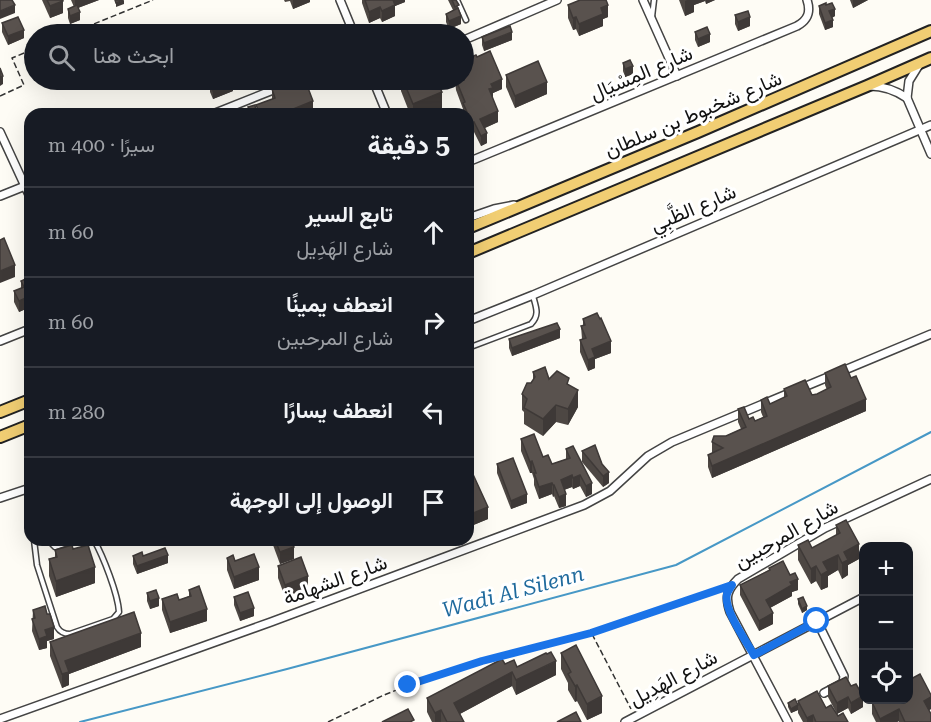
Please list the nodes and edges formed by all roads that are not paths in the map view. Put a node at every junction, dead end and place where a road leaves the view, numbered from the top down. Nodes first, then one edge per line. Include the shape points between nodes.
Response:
1 (340, 0) edge
2 (457, 0) edge
3 (557, 0) edge
4 (643, 0) edge
5 (654, 0) edge
6 (807, 0) edge
7 (651, 20) junction
8 (466, 21) dead end
9 (350, 24) edge
10 (931, 31) edge
11 (474, 36) edge
12 (928, 59) edge
13 (677, 76) junction
14 (867, 86) junction
15 (274, 90) edge
16 (377, 90) edge
17 (907, 98) junction
18 (228, 108) edge
19 (385, 108) edge
20 (931, 125) edge
21 (920, 130) junction
22 (0, 132) edge
23 (931, 154) edge
24 (474, 160) edge
25 (24, 181) edge
26 (24, 188) edge
27 (0, 196) edge
28 (526, 204) junction
29 (474, 216) edge
30 (474, 226) edge
31 (474, 250) edge
32 (533, 295) junction
33 (474, 319) edge
34 (24, 331) edge
35 (931, 334) edge
36 (0, 341) edge
37 (474, 346) edge
38 (24, 402) edge
39 (0, 412) edge
40 (24, 427) edge
41 (0, 437) edge
42 (931, 478) edge
43 (24, 490) edge
44 (0, 498) edge
45 (35, 546) edge
46 (97, 546) edge
47 (859, 600) edge
48 (817, 621) junction
49 (754, 655) junction
50 (824, 693) dead end
51 (0, 719) edge
52 (625, 722) edge
53 (789, 722) edge

1 - 9 street
2 - 8 lane
3 - 11 street
4 - 7 street
5 - 7 lane
6 - 13 street, شارع المِسْيَال via 809,13 802,23
7 - 13 street
10 - 28 main road, شارع شخبوط بن سلطان
12 - 14 main road
12 - 17 street via 909,81
13 - 24 street, شارع المِسْيَال
14 - 17 street via 884,87
14 - 31 main road
15 - 18 street
16 - 19 street
17 - 21 street
20 - 21 street, شارع الظَّبِي
21 - 23 street
21 - 32 street, شارع الظَّبِي
22 - 25 street
26 - 27 street
28 - 29 street
28 - 30 main road, شارع شخبوط بن سلطان
32 - 33 street, شارع الظَّبِي
32 - 37 lane via 537,313 531,324
34 - 36 street
35 - 51 street, شارع الشهامة via 672,442 648,456 610,491 584,505
38 - 39 main road
40 - 41 main road
42 - 49 street, شارع المرحبين via 825,528 738,579 727,594 727,602
43 - 44 street
45 - 46 lane via 57,627 70,634 113,618 119,612
47 - 48 street, شارع الهَدِيل
48 - 49 street, شارع الهَدِيل
48 - 50 street via 844,676 843,683
49 - 52 street, شارع الهَدِيل
49 - 53 street, شارع المرحبين

